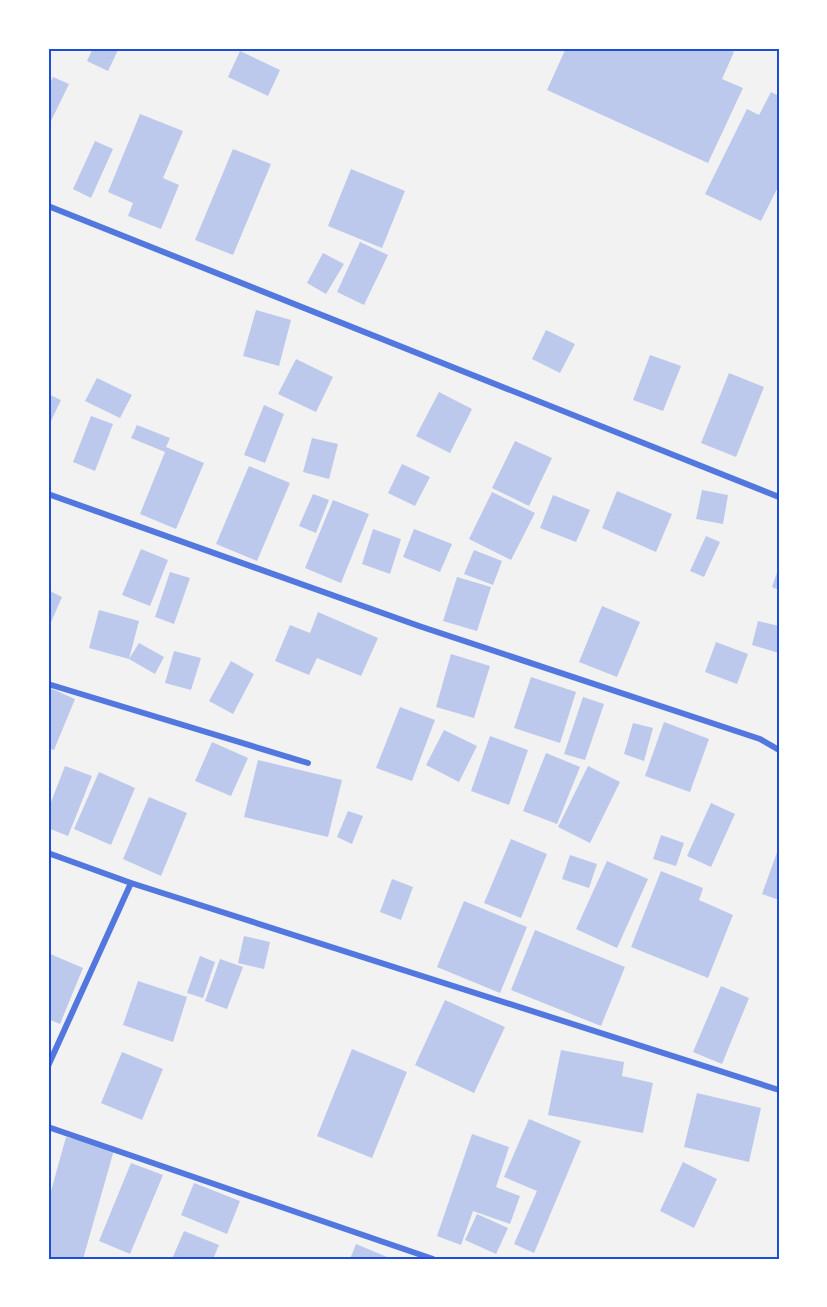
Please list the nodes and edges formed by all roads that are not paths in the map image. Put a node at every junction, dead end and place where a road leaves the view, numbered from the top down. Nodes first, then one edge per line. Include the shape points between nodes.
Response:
1 (48, 206) edge
2 (48, 494) edge
3 (779, 497) edge
4 (48, 684) edge
5 (779, 750) edge
6 (308, 763) dead end
7 (48, 853) edge
8 (131, 883) junction
9 (50, 1058) edge
10 (48, 1066) edge
11 (779, 1090) edge
12 (48, 1127) edge
13 (433, 1259) edge

1 - 3 street
2 - 5 street via 419,626 760,740
4 - 6 street
7 - 8 street
8 - 9 street
8 - 11 street
9 - 10 street
12 - 13 street

